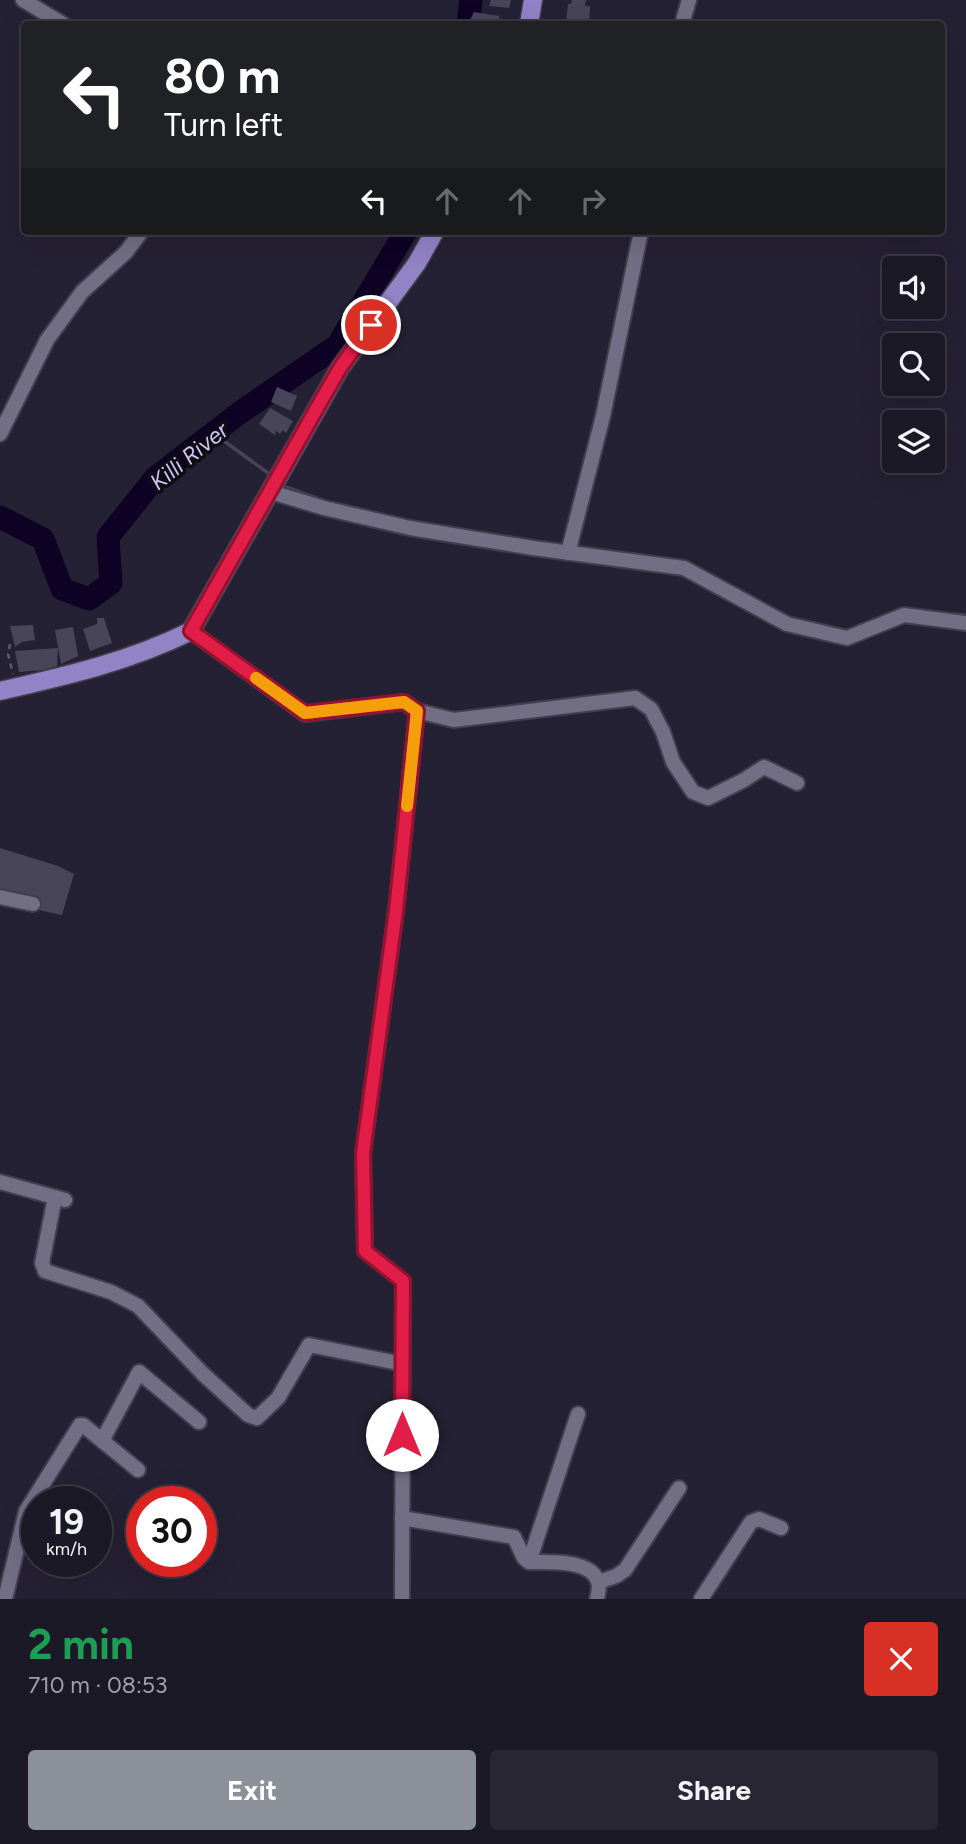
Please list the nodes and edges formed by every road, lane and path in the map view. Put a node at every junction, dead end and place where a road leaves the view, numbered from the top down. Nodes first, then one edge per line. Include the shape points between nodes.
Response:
1 (23, 0) edge
2 (533, 0) edge
3 (689, 0) edge
4 (57, 21) edge
5 (530, 21) edge
6 (683, 21) edge
7 (139, 235) edge
8 (433, 235) edge
9 (640, 235) edge
10 (0, 434) edge
11 (271, 492) junction
12 (568, 553) junction
13 (966, 624) edge
14 (191, 631) junction
15 (10, 643) dead end
16 (8, 690) edge
17 (417, 711) junction
18 (797, 783) dead end
19 (0, 898) edge
20 (33, 904) dead end
21 (0, 1182) edge
22 (402, 1364) junction
23 (578, 1414) dead end
24 (199, 1422) dead end
25 (102, 1441) junction
26 (138, 1470) dead end
27 (679, 1488) dead end
28 (402, 1518) junction
29 (781, 1528) dead end
30 (529, 1562) junction
31 (598, 1582) junction
32 (5, 1599) edge
33 (402, 1599) edge
34 (597, 1599) edge
35 (701, 1599) edge

1 - 4 street
2 - 5 main road
3 - 6 street
7 - 10 street via 82,292 47,340
8 - 11 main road via 340,368
9 - 12 street via 603,416
11 - 12 street via 410,527
11 - 14 main road
12 - 13 street via 684,568 787,624 847,638 904,615
14 - 16 main road via 90,670
14 - 17 street via 305,713 404,702
15 - 16 path
17 - 18 street via 454,720 635,698 652,709 673,762 693,792 708,798 764,767
17 - 22 street via 363,1153 365,1251 403,1281
19 - 20 street
21 - 22 street via 60,1199 42,1263 45,1271 111,1292 138,1306 248,1415 257,1418 278,1398 309,1345
22 - 28 street
23 - 30 street
24 - 25 street via 139,1372
25 - 26 street
25 - 32 street via 80,1425 33,1497
27 - 31 street via 625,1570
28 - 30 street via 514,1537
28 - 33 street
29 - 35 street via 759,1519 751,1522
30 - 31 street via 584,1567
31 - 34 street

